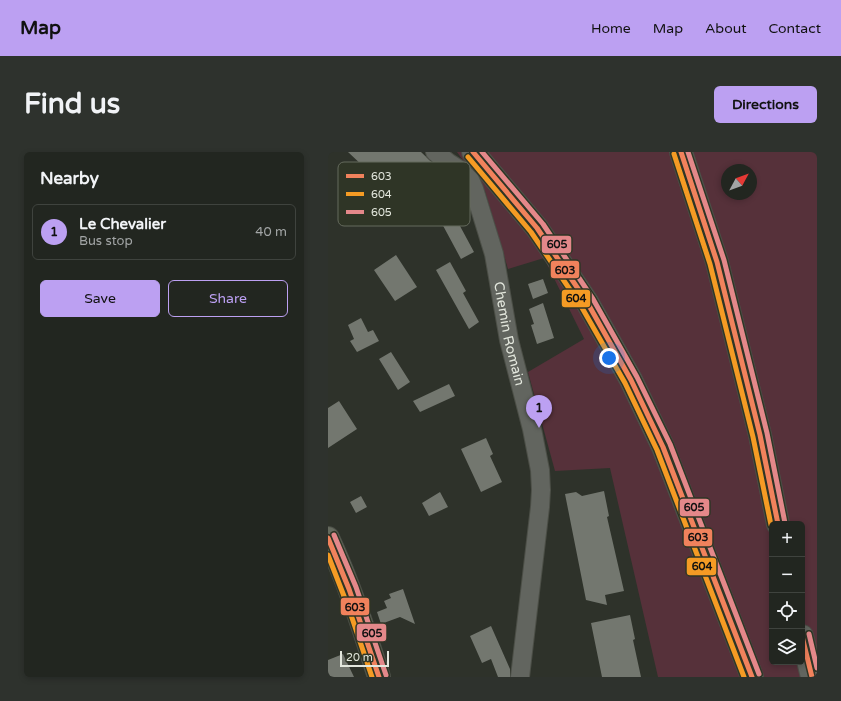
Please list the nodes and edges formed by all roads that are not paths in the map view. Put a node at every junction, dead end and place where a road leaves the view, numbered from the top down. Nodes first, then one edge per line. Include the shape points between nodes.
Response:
1 (435, 152) edge
2 (473, 152) edge
3 (681, 152) edge
4 (448, 162) edge
5 (470, 180) edge
6 (777, 521) edge
7 (328, 538) edge
8 (805, 648) edge
9 (379, 677) edge
10 (520, 677) edge
11 (752, 677) edge
12 (812, 677) edge

1 - 4 street, Chemin Romain
2 - 11 street via 537,228 587,302 631,380 663,447
3 - 6 street via 717,262 760,434
5 - 10 street, Chemin Romain via 494,254 509,340 540,470 540,507
7 - 9 main road via 357,608
8 - 12 street

